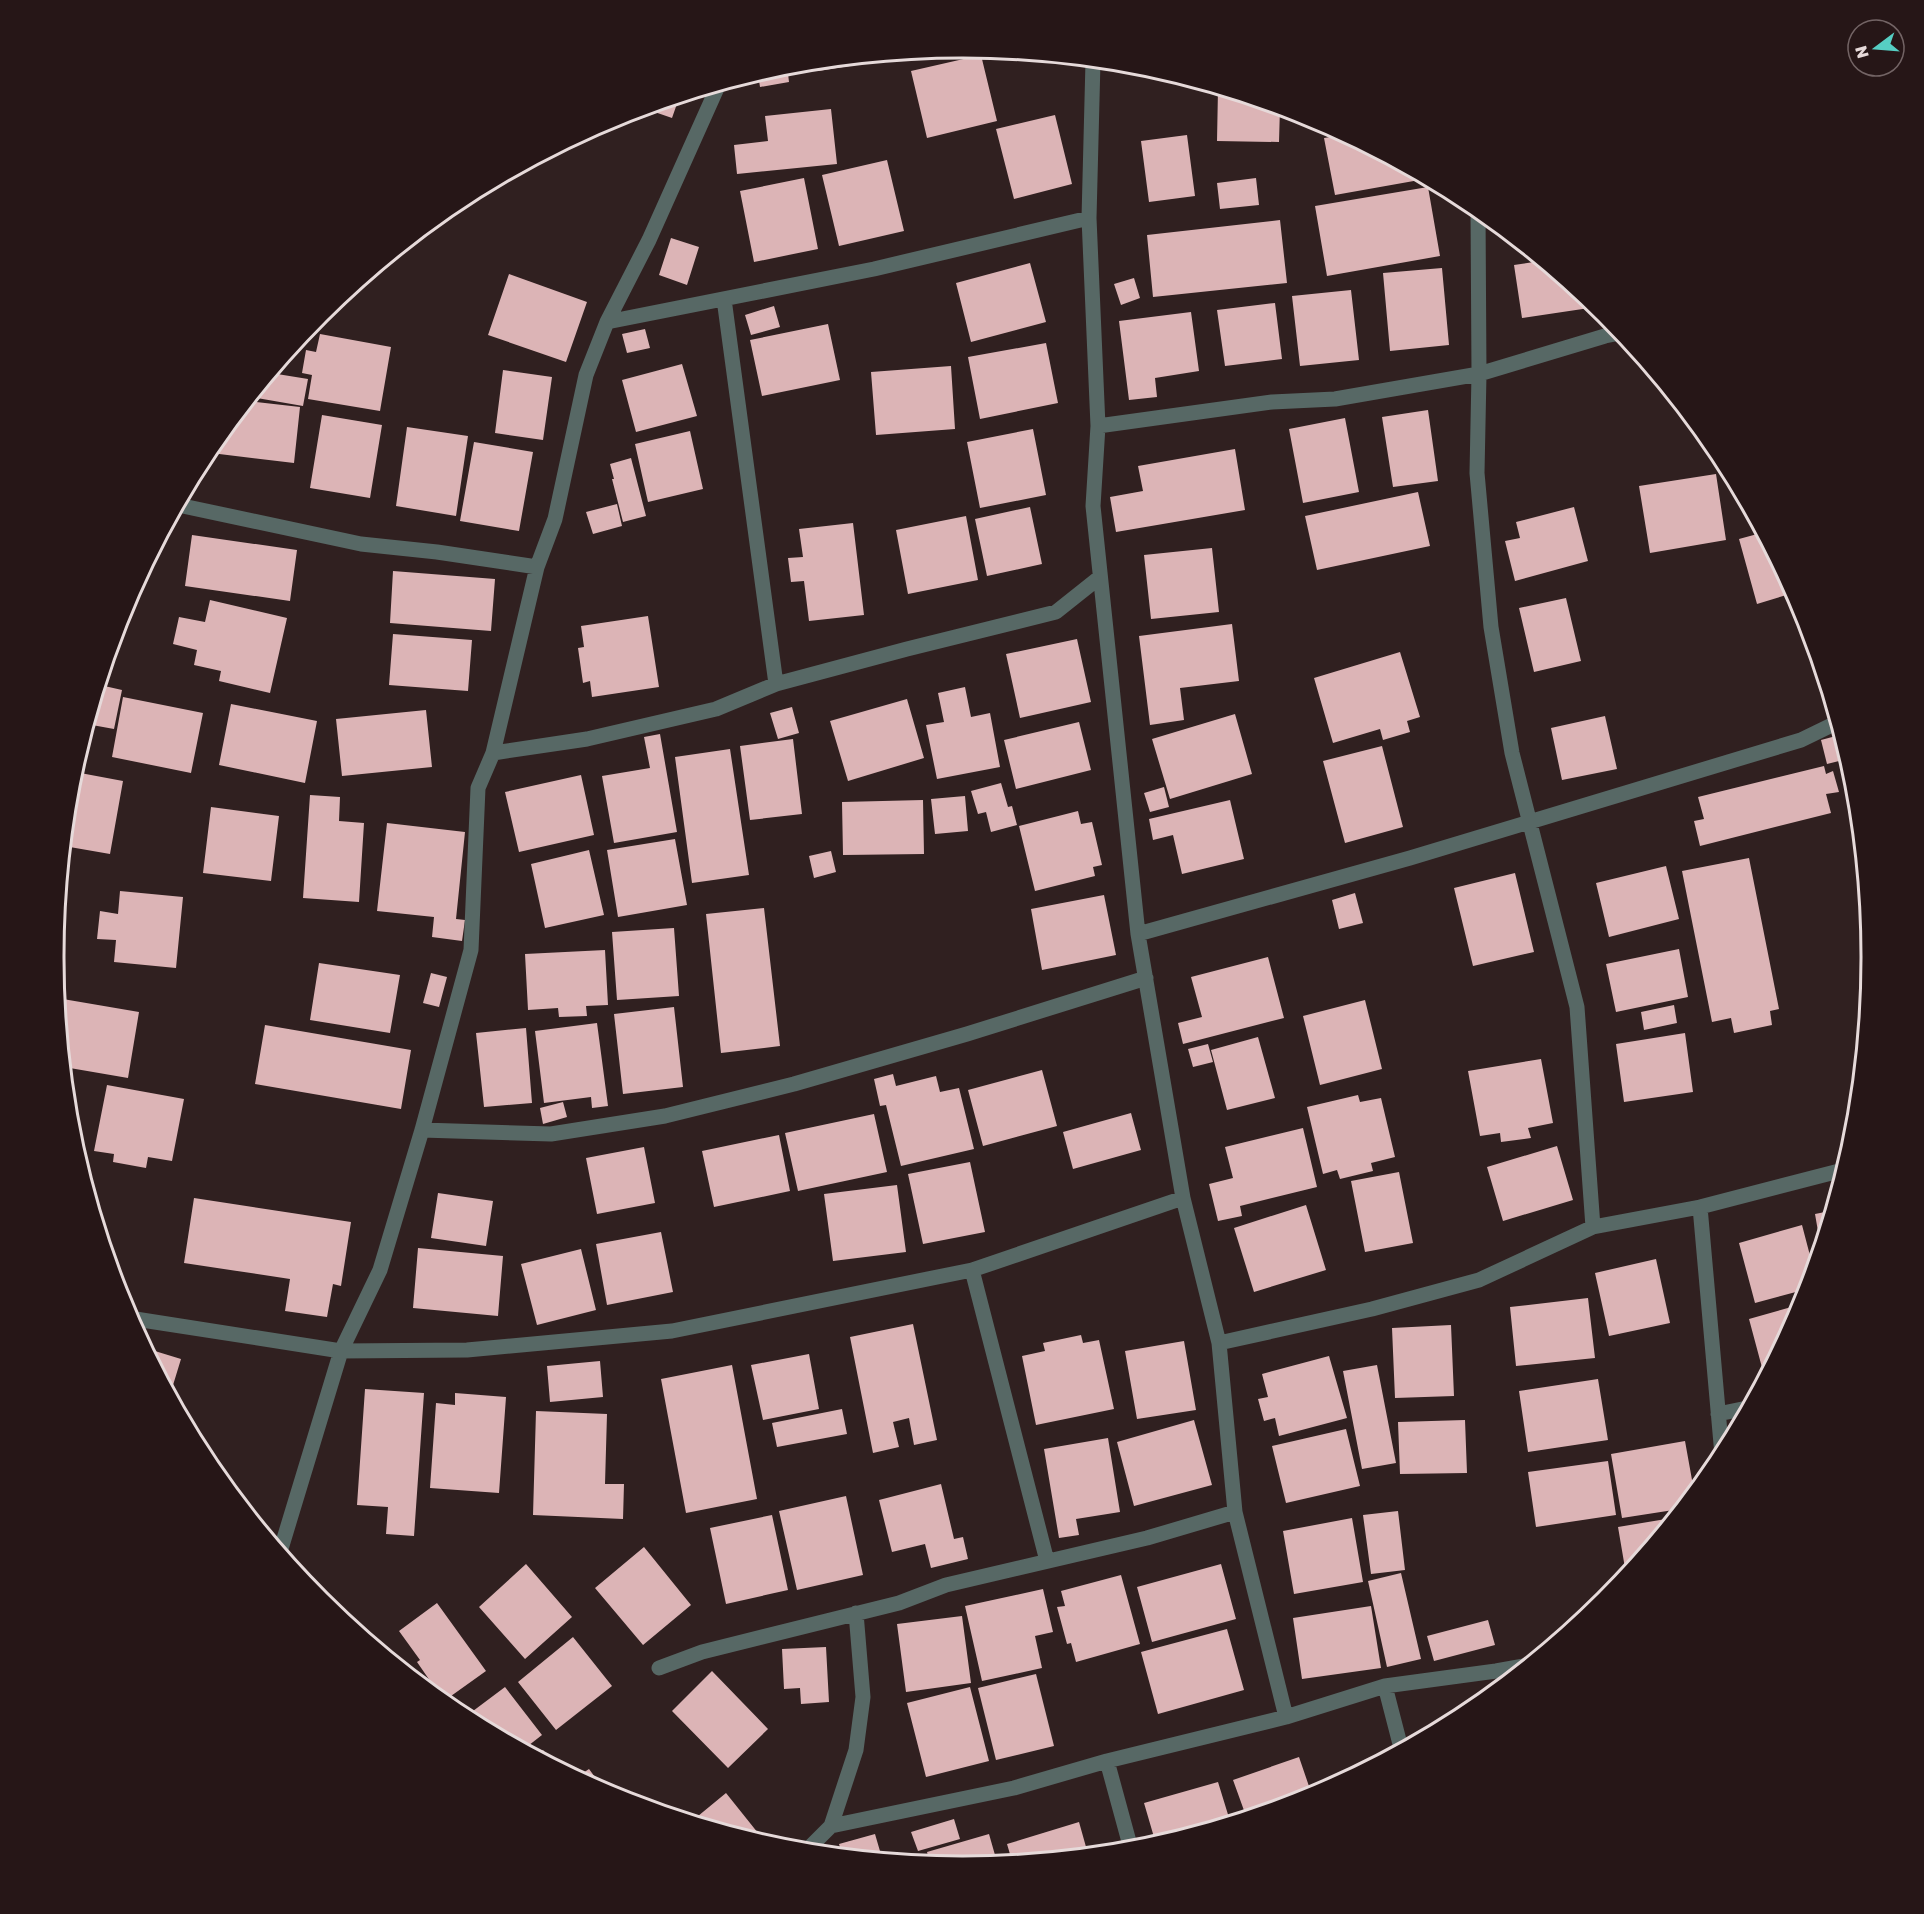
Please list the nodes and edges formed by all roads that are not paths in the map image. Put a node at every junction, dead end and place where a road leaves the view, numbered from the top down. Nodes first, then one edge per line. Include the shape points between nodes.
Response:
1 (1093, 68) edge
2 (715, 93) edge
3 (1089, 218) junction
4 (1478, 222) edge
5 (724, 299) junction
6 (607, 322) junction
7 (1609, 335) edge
8 (1479, 374) junction
9 (1098, 426) junction
10 (185, 506) edge
11 (537, 567) junction
12 (1100, 577) junction
13 (776, 684) junction
14 (1830, 726) edge
15 (493, 753) junction
16 (1529, 822) junction
17 (1138, 934) junction
18 (1146, 978) junction
19 (422, 1130) junction
20 (1834, 1172) edge
21 (1183, 1198) junction
22 (1700, 1207) junction
23 (1593, 1227) junction
24 (972, 1270) junction
25 (141, 1320) edge
26 (1219, 1343) junction
27 (341, 1351) junction
28 (1738, 1410) edge
29 (1718, 1414) junction
30 (1720, 1438) edge
31 (1235, 1512) junction
32 (282, 1544) edge
33 (1047, 1561) junction
34 (856, 1613) junction
35 (658, 1668) dead end
36 (1511, 1668) edge
37 (1385, 1686) junction
38 (1287, 1718) junction
39 (1399, 1741) edge
40 (1107, 1761) junction
41 (831, 1826) junction
42 (1128, 1839) edge
43 (814, 1843) edge

1 - 3 street
2 - 6 street via 649,240
3 - 5 street via 874,269
3 - 9 street
4 - 8 street
5 - 6 street
5 - 13 street
6 - 11 street via 586,375 555,519
7 - 8 street
8 - 9 street via 1335,399 1272,402
8 - 16 street via 1477,473 1491,627 1512,753
9 - 12 street via 1093,506
10 - 11 street via 361,543
11 - 15 street
12 - 13 street via 1056,612
12 - 17 street
13 - 15 street via 716,709 586,739
14 - 16 street via 1801,740
15 - 19 street via 478,788 471,950
16 - 17 street
16 - 23 street via 1577,1007
17 - 18 street
18 - 19 street via 794,1084 665,1116 551,1134
18 - 21 street
19 - 27 street via 380,1270
20 - 22 street
21 - 24 street
21 - 26 street
22 - 23 street
22 - 29 street
23 - 26 street via 1479,1280
24 - 27 street via 672,1331 467,1350
24 - 33 street
25 - 27 street
26 - 31 street
27 - 32 street
28 - 29 street
29 - 30 street
31 - 33 street
31 - 38 street
33 - 34 street via 946,1585 899,1603
34 - 35 street via 702,1652
34 - 41 street via 863,1697 856,1750
36 - 37 street
37 - 38 street
37 - 39 street
38 - 40 street
40 - 41 street via 1014,1788
40 - 42 street
41 - 43 street

